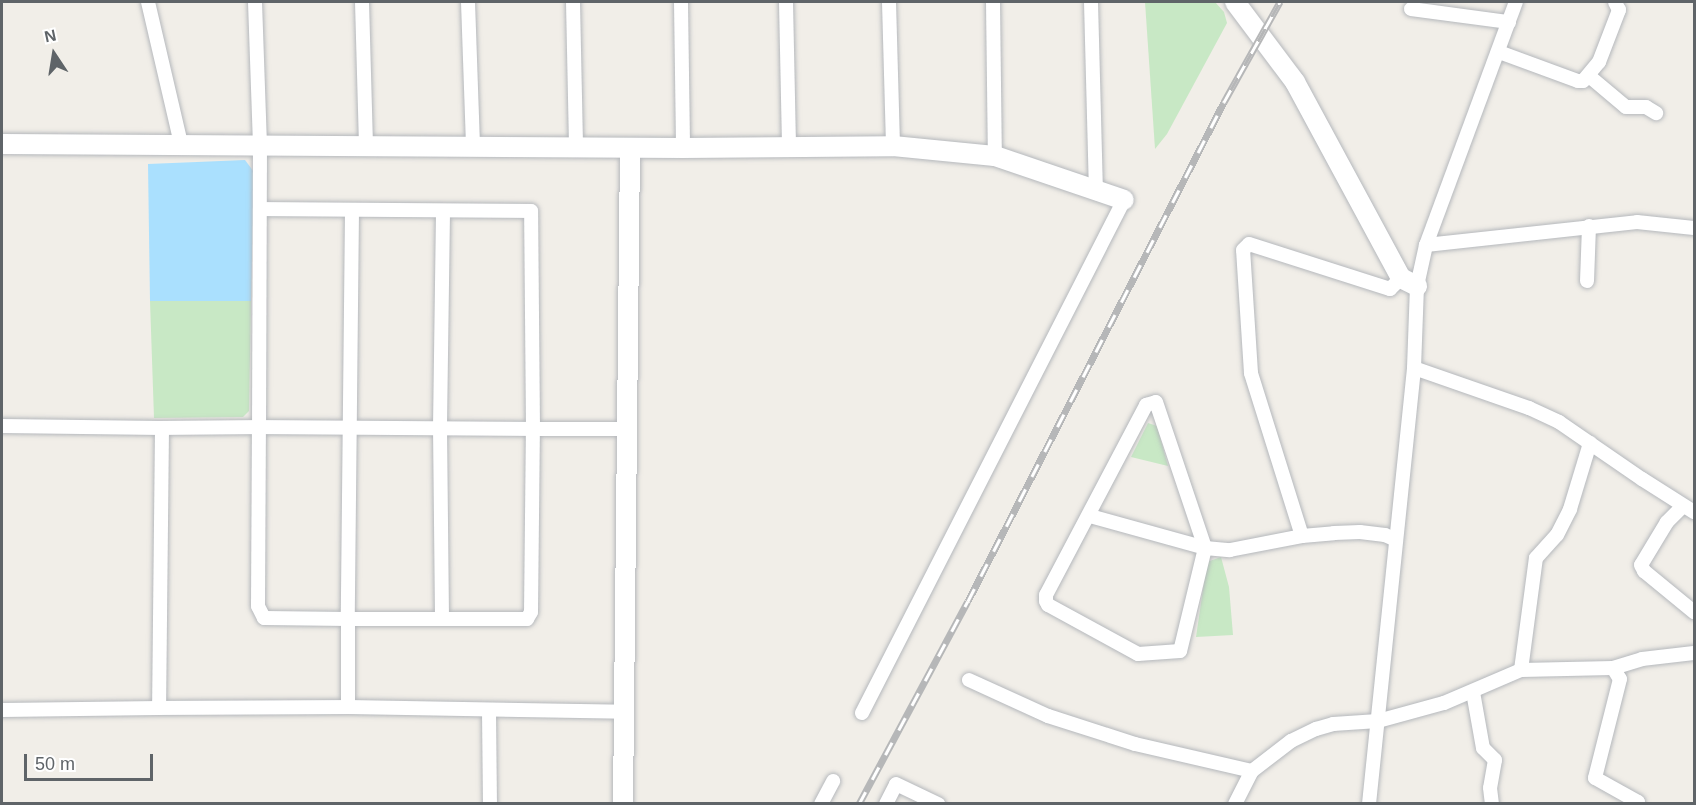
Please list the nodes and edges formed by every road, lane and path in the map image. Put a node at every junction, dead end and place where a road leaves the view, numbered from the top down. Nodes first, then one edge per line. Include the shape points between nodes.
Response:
1 (148, 2) edge
2 (255, 2) edge
3 (362, 2) edge
4 (468, 2) edge
5 (573, 2) edge
6 (681, 2) edge
7 (786, 2) edge
8 (889, 2) edge
9 (993, 2) edge
10 (1091, 2) edge
11 (1234, 2) edge
12 (1516, 2) edge
13 (1615, 2) edge
14 (1411, 9) dead end
15 (1509, 22) junction
16 (1499, 52) junction
17 (1589, 76) junction
18 (1656, 113) dead end
19 (2, 144) edge
20 (181, 144) junction
21 (366, 145) junction
22 (260, 146) junction
23 (473, 146) junction
24 (893, 146) junction
25 (576, 147) junction
26 (630, 148) junction
27 (683, 148) junction
28 (789, 148) junction
29 (995, 156) junction
30 (1096, 190) junction
31 (1124, 200) joint
32 (261, 209) junction
33 (352, 211) junction
34 (443, 212) junction
35 (1589, 226) junction
36 (1695, 228) edge
37 (1426, 245) junction
38 (1587, 281) dead end
39 (1409, 282) junction
40 (1414, 368) junction
41 (2, 426) edge
42 (259, 427) junction
43 (162, 428) junction
44 (349, 428) junction
45 (440, 428) junction
46 (533, 429) junction
47 (628, 429) junction
48 (1590, 443) junction
49 (1689, 509) edge
50 (1090, 516) junction
51 (1302, 536) junction
52 (1396, 540) junction
53 (1204, 548) junction
54 (1695, 612) edge
55 (442, 618) junction
56 (348, 619) junction
57 (1695, 653) edge
58 (1613, 668) junction
59 (1521, 670) junction
60 (969, 680) dead end
61 (1473, 693) junction
62 (348, 707) junction
63 (159, 708) junction
64 (2, 710) edge
65 (489, 711) junction
66 (625, 712) junction
67 (862, 713) dead end
68 (1378, 721) junction
69 (1252, 771) junction
70 (833, 781) dead end
71 (490, 804) edge
72 (623, 804) edge
73 (821, 804) edge
74 (886, 804) edge
75 (938, 804) edge
76 (1235, 804) edge
77 (1369, 804) edge
78 (1492, 804) edge
79 (1637, 804) edge

1 - 20 street
2 - 22 street
3 - 21 street
4 - 23 street
5 - 25 street
6 - 27 street
7 - 28 street
8 - 24 street
9 - 29 street
10 - 30 street
11 - 39 street via 1296,82
12 - 15 street
13 - 17 street via 1619,10 1599,62
14 - 15 street
15 - 16 street
16 - 17 street via 1578,81
16 - 37 street
17 - 18 street via 1626,106 1646,107
19 - 20 street
20 - 22 street
21 - 22 street
21 - 23 street
22 - 32 street
23 - 25 street
24 - 28 street
24 - 29 street
25 - 26 street
26 - 27 street
26 - 47 street
27 - 28 street
29 - 30 street
30 - 31 street
31 - 67 street
32 - 33 street
32 - 42 street
33 - 34 street
33 - 44 street
34 - 45 street
34 - 46 street via 531,211
35 - 36 street via 1637,222
35 - 37 street
35 - 38 street
37 - 39 street
39 - 40 street
39 - 51 street via 1390,289 1379,287 1249,244 1243,250 1251,373
40 - 48 street via 1529,408
40 - 52 street
41 - 43 street
42 - 43 street
42 - 44 street
42 - 56 street via 258,606 264,618
43 - 63 street
44 - 45 street
44 - 56 street
45 - 46 street
45 - 55 street
46 - 47 street
46 - 55 street via 531,612 527,619
47 - 66 street
48 - 49 street
48 - 59 street via 1570,509 1557,535 1536,558
49 - 54 street via 1667,522 1641,565
50 - 53 street
50 - 53 street via 1146,405 1156,402
50 - 53 street via 1046,601 1138,654 1180,651
51 - 52 street via 1360,532
51 - 53 street via 1230,550
52 - 68 street
55 - 56 street
56 - 62 street
57 - 58 street via 1642,659
58 - 59 street
58 - 79 street via 1620,679 1595,778
59 - 61 street
60 - 69 street via 1048,716 1135,744
61 - 68 street
61 - 78 street via 1484,748 1495,760 1490,788
62 - 63 street
62 - 65 street
63 - 64 street
65 - 66 street
65 - 71 street
66 - 72 street
68 - 69 street via 1316,729 1291,741
68 - 77 street
69 - 76 street
70 - 73 street
74 - 75 street via 896,784

